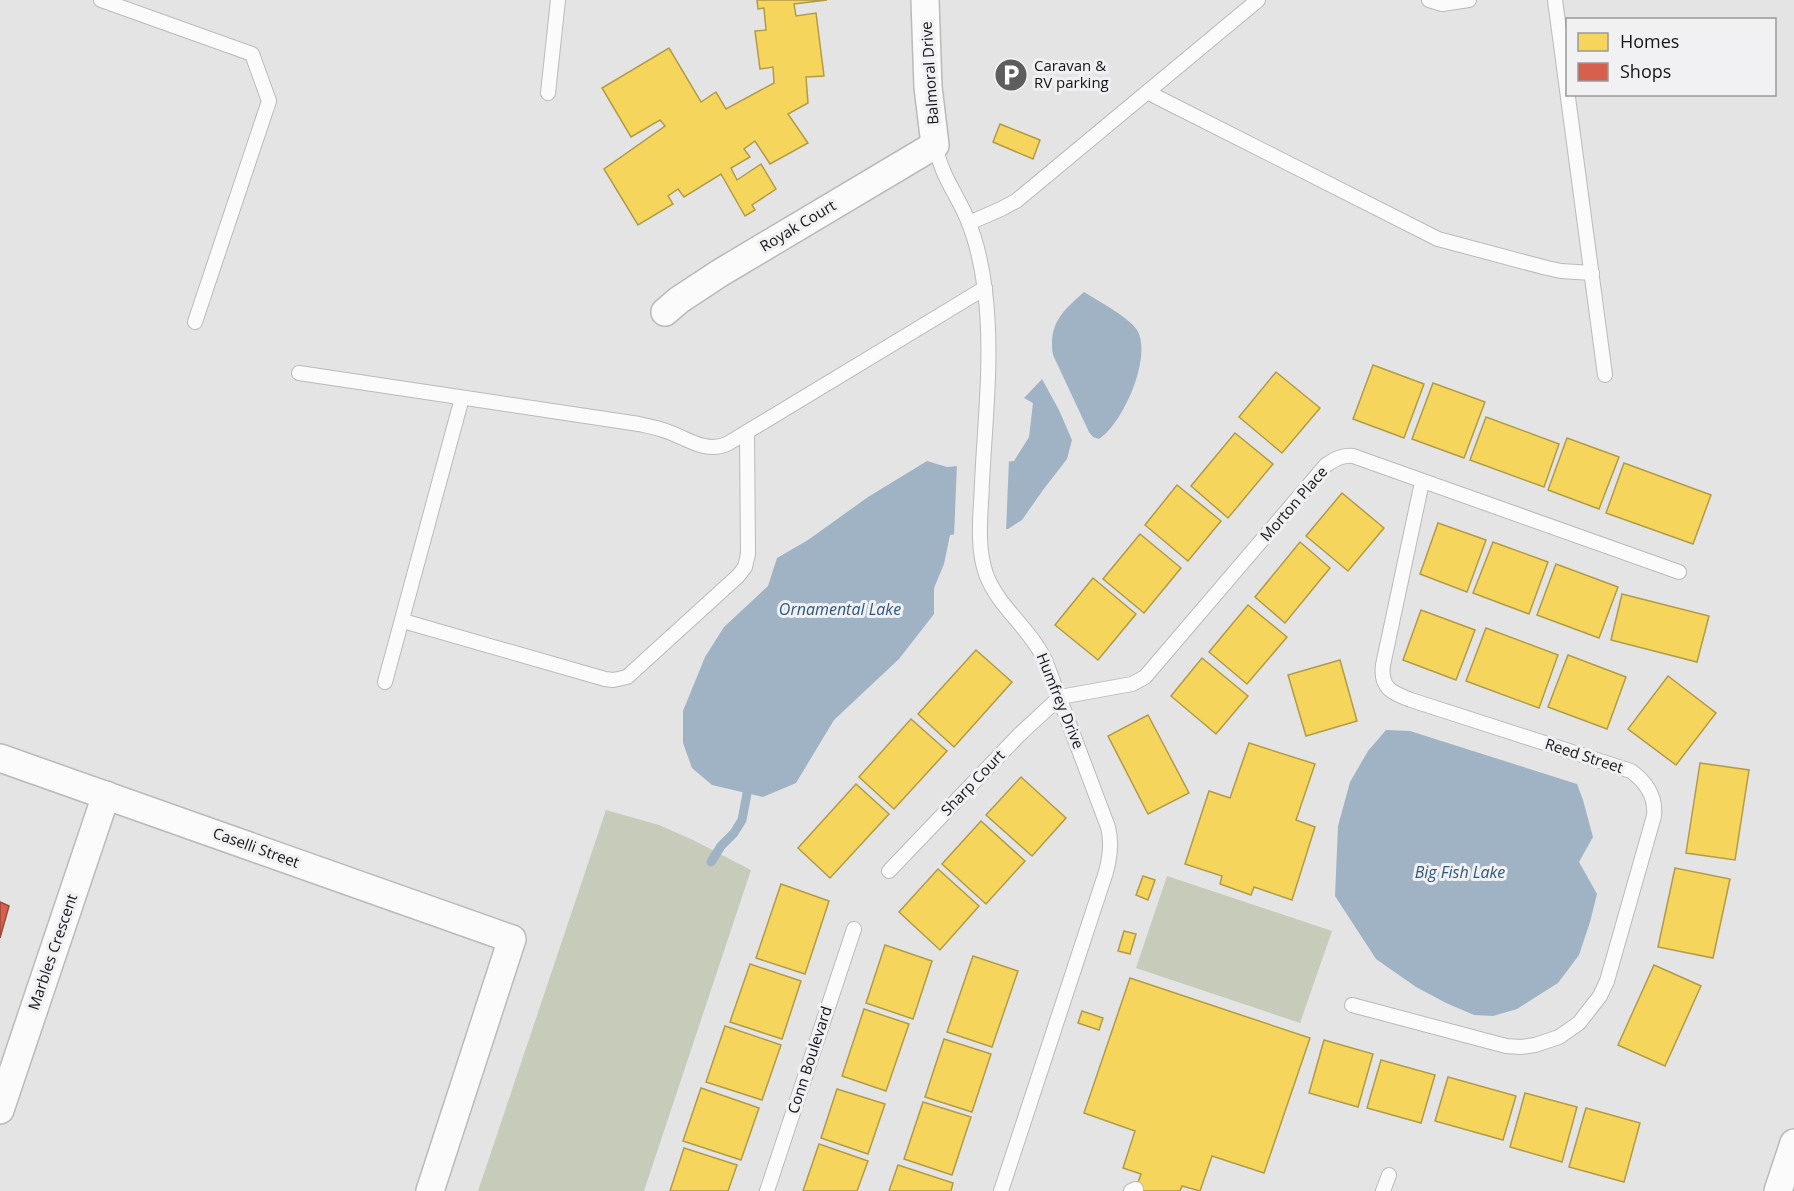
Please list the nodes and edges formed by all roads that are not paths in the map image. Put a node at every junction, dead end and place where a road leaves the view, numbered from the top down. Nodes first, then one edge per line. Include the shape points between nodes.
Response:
1 (101, 0) edge
2 (558, 0) edge
3 (926, 0) edge
4 (1258, 0) edge
5 (1429, 0) edge
6 (1469, 0) edge
7 (1555, 0) edge
8 (1566, 81) edge
9 (1147, 92) junction
10 (548, 93) dead end
11 (1568, 96) edge
12 (935, 145) junction
13 (969, 223) junction
14 (1592, 273) junction
15 (985, 288) junction
16 (665, 312) dead end
17 (195, 321) dead end
18 (299, 374) dead end
19 (1605, 375) dead end
20 (462, 398) junction
21 (747, 432) junction
22 (1422, 482) junction
23 (1679, 572) dead end
24 (403, 621) junction
25 (385, 682) dead end
26 (1060, 697) junction
27 (0, 758) edge
28 (106, 795) junction
29 (888, 871) dead end
30 (854, 929) dead end
31 (1352, 1005) dead end
32 (0, 1110) edge
33 (1793, 1152) edge
34 (1389, 1175) dead end
35 (430, 1191) edge
36 (767, 1191) edge
37 (1000, 1191) edge
38 (1383, 1191) edge
39 (1778, 1191) edge

1 - 17 lane via 252,54 269,101
2 - 10 lane
3 - 12 street, Balmoral Drive via 928,87
4 - 9 lane
5 - 6 lane via 1442,4
7 - 8 lane
9 - 13 lane via 1016,201
9 - 14 lane via 1437,239 1556,270
11 - 14 lane
12 - 13 lane, Humfrey Drive via 945,178
12 - 16 street, Royak Court via 715,276
13 - 15 lane, Humfrey Drive
14 - 19 lane
15 - 21 lane
15 - 26 lane, Humfrey Drive via 988,351 980,525 984,567 993,589 1036,643
18 - 20 lane
20 - 21 lane via 650,426 711,448
20 - 24 lane
21 - 24 lane via 745,567 627,677 605,679
22 - 23 lane, Morton Place
22 - 26 lane, Morton Place via 1353,456 1334,460 1145,677 1132,684
22 - 31 lane, Reed Street via 1383,665 1387,687 1411,700 1631,771 1650,792 1654,816 1604,989 1579,1023 1566,1032 1535,1045 1506,1046
24 - 25 lane
26 - 29 lane, Sharp Court
26 - 37 lane, Humfrey Drive via 1109,833 1110,857
27 - 28 street, Caselli Street
28 - 32 street, Marbles Crescent
28 - 35 street, Caselli Street via 512,939
30 - 36 lane, Conn Boulevard
33 - 39 street
34 - 38 lane

